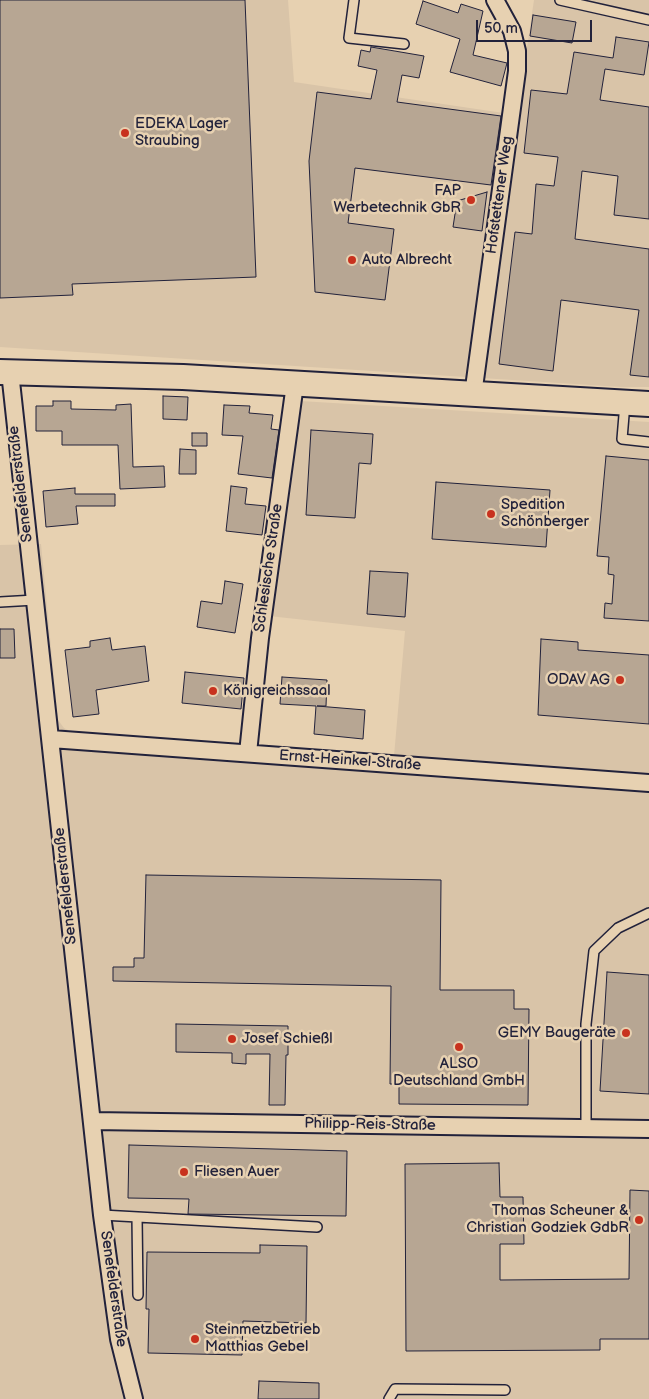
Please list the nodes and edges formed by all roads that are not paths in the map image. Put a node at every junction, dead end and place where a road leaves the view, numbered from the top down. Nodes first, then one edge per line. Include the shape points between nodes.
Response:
1 (354, 0) edge
2 (495, 0) edge
3 (560, 0) edge
4 (649, 20) edge
5 (404, 44) dead end
6 (5, 372) edge
7 (295, 384) junction
8 (473, 395) junction
9 (625, 403) junction
10 (649, 404) edge
11 (649, 442) edge
12 (35, 600) junction
13 (0, 602) edge
14 (51, 739) junction
15 (248, 754) junction
16 (649, 783) edge
17 (649, 913) edge
18 (92, 1121) junction
19 (586, 1128) junction
20 (649, 1129) edge
21 (102, 1215) junction
22 (137, 1217) junction
23 (317, 1227) dead end
24 (138, 1295) dead end
25 (506, 1390) dead end
26 (134, 1399) edge
27 (389, 1399) edge

1 - 5 lane via 349,38
2 - 8 street, Hofstettener Weg via 512,31 517,71
3 - 4 lane
6 - 7 street
6 - 12 street, Senefelderstraße
7 - 8 street
7 - 15 street, Schlesische Straße via 260,638
8 - 9 street
9 - 10 street
9 - 11 lane via 622,439
12 - 13 lane
12 - 14 street, Senefelderstraße
14 - 15 street, Ernst-Heinkel-Straße
14 - 18 street, Senefelderstraße
15 - 16 street, Ernst-Heinkel-Straße
17 - 19 lane via 618,928 594,951 586,1024
18 - 19 street, Philipp-Reis-Straße
18 - 21 street, Senefelderstraße
19 - 20 street, Philipp-Reis-Straße
21 - 22 lane
21 - 26 street, Senefelderstraße via 119,1339
22 - 23 lane
22 - 24 lane
25 - 27 lane via 395,1389

